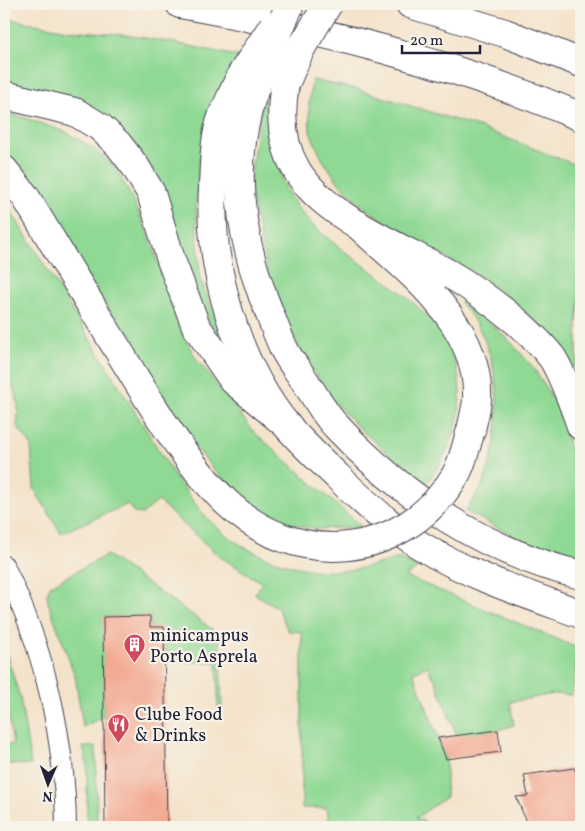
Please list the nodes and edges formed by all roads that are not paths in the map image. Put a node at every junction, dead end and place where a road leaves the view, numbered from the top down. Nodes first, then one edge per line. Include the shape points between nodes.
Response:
1 (180, 4) edge
2 (289, 4) edge
3 (328, 4) edge
4 (410, 4) edge
5 (581, 63) edge
6 (250, 76) junction
7 (4, 95) edge
8 (581, 117) edge
9 (4, 170) edge
10 (357, 224) junction
11 (581, 426) edge
12 (289, 427) junction
13 (4, 566) edge
14 (581, 575) edge
15 (581, 614) edge
16 (66, 827) edge

1 - 8 main road via 267,21 458,70
2 - 6 main road, bridge
3 - 10 main road, bridge via 300,50 285,84 281,108 283,129 295,168 308,186
4 - 5 main road via 505,33
6 - 12 main road via 222,118 218,135 212,197 215,243 225,295 244,356
6 - 14 main road via 241,136 238,192 252,266 285,351 335,425 393,480 478,537 532,562
7 - 12 main road via 75,112 100,127 118,144 136,166 151,193 171,260 196,326 233,380
9 - 10 main road, bridge via 26,196 112,340 206,482 253,523 276,536 307,545 351,546 372,542 392,536 411,524 441,496 456,474 472,430 477,399 473,364 460,330 426,288
10 - 11 main road via 452,276 516,322 553,359
12 - 15 main road via 366,504 417,543 483,578
13 - 16 street via 26,617 50,691 61,752

